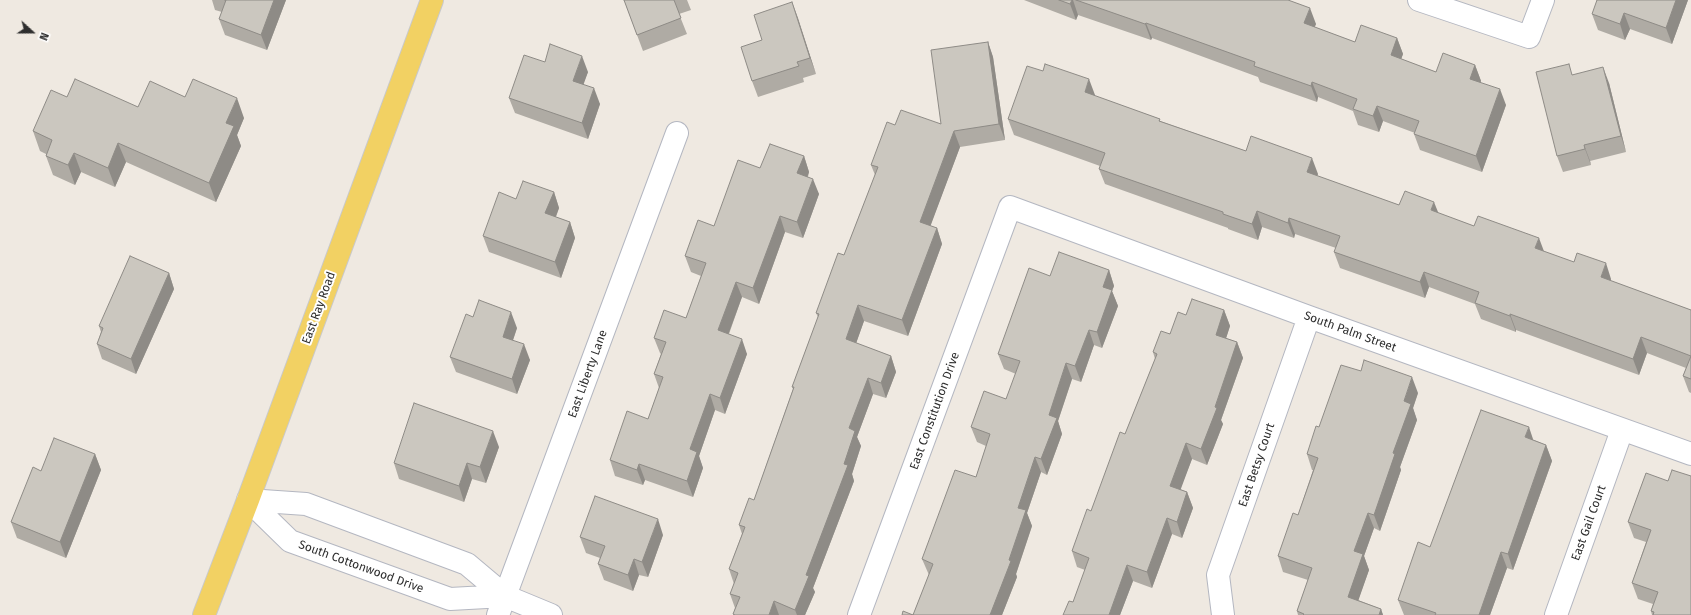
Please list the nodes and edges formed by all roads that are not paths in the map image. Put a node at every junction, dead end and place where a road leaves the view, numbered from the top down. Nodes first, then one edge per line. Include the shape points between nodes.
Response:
1 (432, 0) edge
2 (1419, 0) edge
3 (1543, 0) edge
4 (677, 133) dead end
5 (1010, 207) joint
6 (1309, 317) junction
7 (1622, 430) junction
8 (1691, 454) edge
9 (248, 500) junction
10 (501, 606) edge
11 (204, 615) edge
12 (551, 615) edge
13 (860, 615) edge
14 (1223, 615) edge
15 (1556, 615) edge

1 - 9 main road, East Ray Road
2 - 3 street via 1529,37
4 - 10 street, East Liberty Lane
5 - 6 street, South Palm Street
5 - 13 street, East Constitution Drive
6 - 7 street, South Palm Street
6 - 14 street, East Betsy Court via 1218,575
7 - 8 street, South Palm Street
7 - 15 street, East Gail Court
9 - 10 street, South Cottonwood Drive via 290,541 450,599
9 - 10 street, South Cottonwood Drive via 306,504 467,564
9 - 11 main road, East Ray Road
10 - 12 street, South Cottonwood Drive

